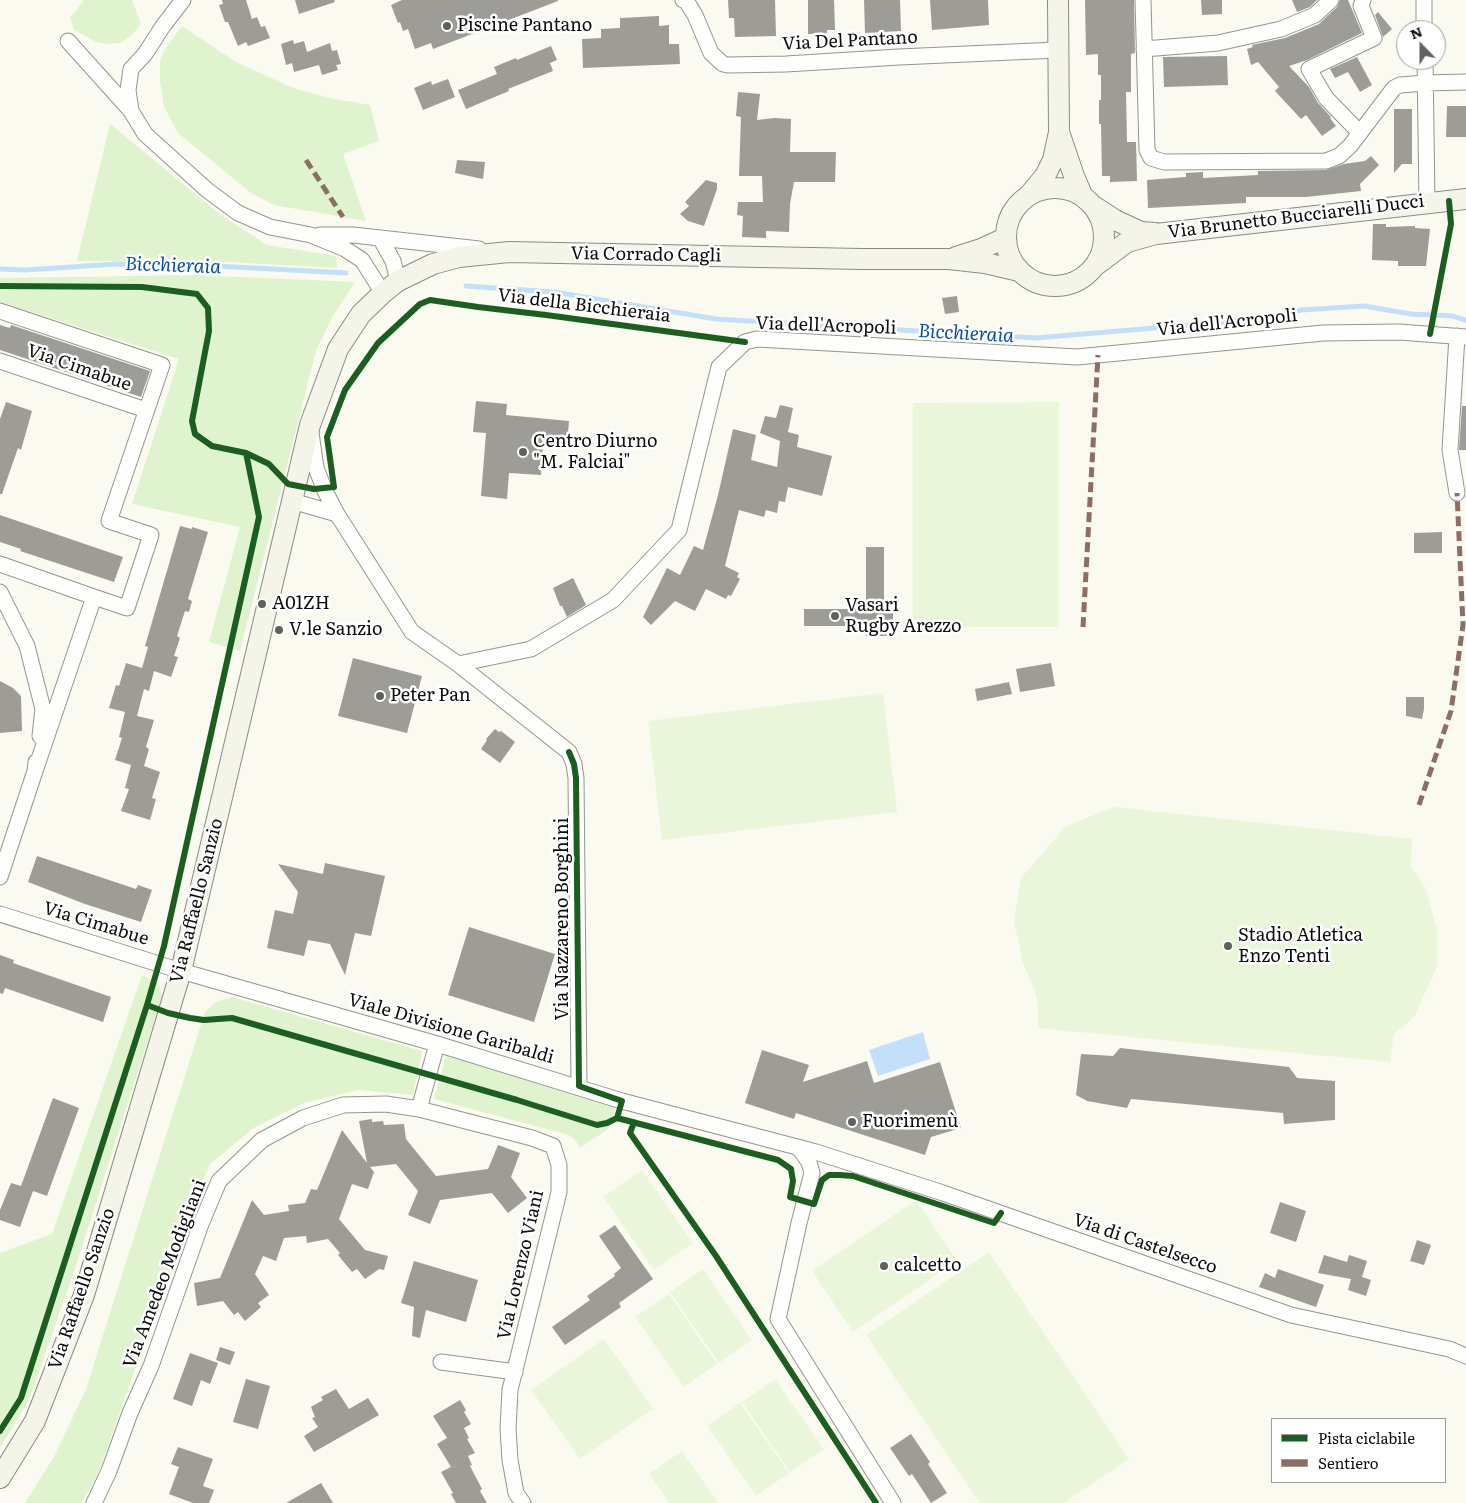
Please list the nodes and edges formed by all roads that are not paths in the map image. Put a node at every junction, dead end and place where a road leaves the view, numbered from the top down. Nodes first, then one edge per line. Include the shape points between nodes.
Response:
1 (183, 0) edge
2 (683, 0) edge
3 (1058, 0) edge
4 (1142, 0) edge
5 (1331, 0) edge
6 (1363, 0) edge
7 (1424, 0) edge
8 (1424, 20) edge
9 (68, 42) dead end
10 (1144, 49) junction
11 (1058, 50) junction
12 (1425, 70) edge
13 (1425, 82) junction
14 (1466, 82) edge
15 (131, 110) junction
16 (1059, 132) junction
17 (1359, 132) junction
18 (1030, 194) junction
19 (1466, 199) edge
20 (1088, 200) junction
21 (1427, 202) junction
22 (1156, 234) junction
23 (311, 236) junction
24 (380, 238) junction
25 (1005, 238) junction
26 (509, 252) junction
27 (949, 259) junction
28 (1095, 266) junction
29 (1019, 271) junction
30 (391, 287) junction
31 (0, 311) edge
32 (361, 314) joint
33 (1461, 337) edge
34 (0, 361) edge
35 (146, 410) junction
36 (310, 425) junction
37 (1457, 493) dead end
38 (292, 501) junction
39 (337, 514) junction
40 (0, 564) edge
41 (0, 592) edge
42 (94, 597) junction
43 (458, 664) junction
44 (35, 771) junction
45 (0, 877) edge
46 (0, 914) edge
47 (181, 971) junction
48 (437, 1044) junction
49 (579, 1086) junction
50 (419, 1109) junction
51 (798, 1147) junction
52 (816, 1152) joint
53 (845, 1161) junction
54 (559, 1165) joint
55 (812, 1173) junction
56 (1466, 1356) edge
57 (441, 1362) dead end
58 (515, 1372) junction
59 (0, 1478) edge
60 (94, 1503) edge
61 (523, 1503) edge
62 (893, 1503) edge

1 - 15 street via 131,69 128,90
2 - 11 street, Via Del Pantano via 695,15 711,53 722,64 728,65
3 - 11 main road
4 - 10 street
5 - 10 street via 1315,15 1281,29 1218,43
6 - 17 street via 1361,6 1374,38 1309,68 1326,98
7 - 8 street
9 - 15 street
10 - 17 street via 1147,150 1151,158 1164,162 1326,161 1339,156
11 - 16 main road
12 - 13 street
13 - 14 street
13 - 17 street via 1394,88
13 - 21 street
15 - 23 street via 145,134 238,213 270,226
16 - 18 main road via 1053,160
16 - 20 main road via 1074,176
18 - 20 main road via 1057,187 1070,189
18 - 25 main road via 1012,212
19 - 21 main road, Via Brunetto Bucciarelli Ducci
20 - 22 main road, Via Brunetto Bucciarelli Ducci via 1115,220 1141,232
20 - 28 main road via 1102,220 1105,236
21 - 22 main road, Via Brunetto Bucciarelli Ducci
22 - 28 main road, Via Brunetto Bucciarelli Ducci via 1127,242
23 - 24 street
23 - 30 street via 345,249
24 - 26 street
24 - 30 street via 393,261
25 - 27 main road, Via Corrado Cagli
25 - 29 main road via 1009,255
26 - 27 main road, Via Corrado Cagli
26 - 30 main road, Via Corrado Cagli via 459,257 433,264
27 - 29 main road, Via Corrado Cagli
28 - 29 main road via 1085,277 1058,286 1030,280
30 - 32 main road, Via Corrado Cagli
31 - 35 street via 162,364
32 - 36 main road, Via Raffaello Sanzio via 338,349
33 - 37 street via 1450,450
33 - 43 street, Via dell'Acropoli via 1400,332 1323,333 1077,357 757,339 745,342 719,367 679,530 613,600 531,649
34 - 35 street, Via Cimabue
35 - 42 street via 109,521 151,535 127,608
36 - 38 main road, Via Raffaello Sanzio
36 - 39 street via 316,468
38 - 39 street
38 - 47 main road, Via Raffaello Sanzio
39 - 43 street via 412,632
40 - 42 street
41 - 44 street via 27,646 43,709
42 - 44 street
43 - 49 street, Via Nazzareno Borghini via 569,752 574,764
44 - 45 street
46 - 47 street, Via Cimabue
47 - 48 street, Viale Divisione Garibaldi
47 - 59 main road, Via Raffaello Sanzio via 84,1295 34,1421
48 - 49 street, Viale Divisione Garibaldi
48 - 50 street
49 - 51 street, Viale Divisione Garibaldi
50 - 54 street, Via Amedeo Modigliani via 553,1146
50 - 60 street, Via Amedeo Modigliani via 386,1104 343,1105 303,1118 262,1140 219,1181 151,1366
51 - 52 street, Viale Divisione Garibaldi
51 - 55 street via 809,1162
52 - 53 street, Via di Castelsecco
53 - 55 street via 826,1164
53 - 56 street, Via di Castelsecco via 1292,1315 1449,1349
54 - 58 street, Via Lorenzo Viani via 559,1192
55 - 62 street via 778,1319
57 - 58 street
58 - 61 street, Via Lorenzo Viani via 510,1390 508,1429 516,1493

